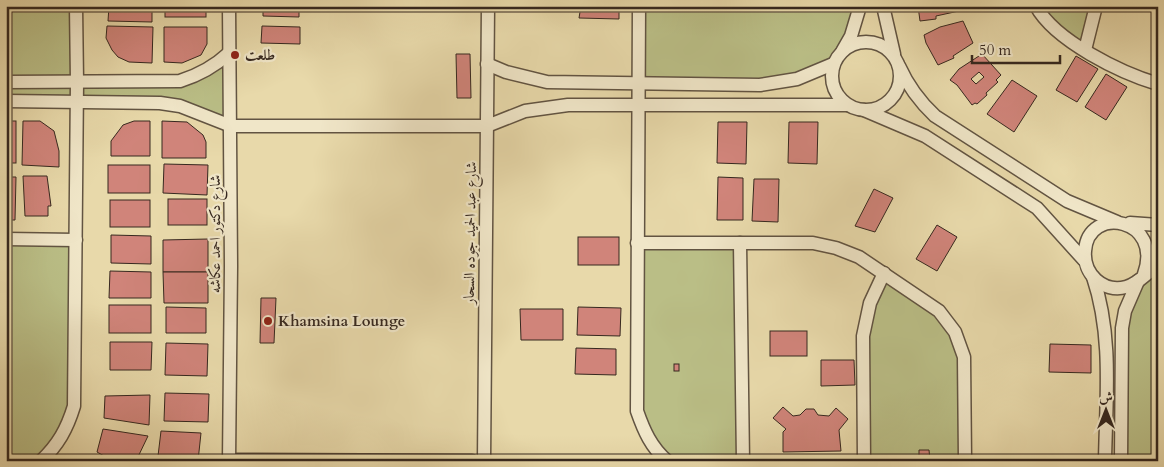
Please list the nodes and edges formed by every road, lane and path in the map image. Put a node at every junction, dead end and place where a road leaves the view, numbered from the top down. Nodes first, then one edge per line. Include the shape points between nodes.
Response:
1 (76, 6) edge
2 (229, 6) edge
3 (488, 6) edge
4 (638, 6) edge
5 (860, 6) edge
6 (883, 6) edge
7 (1036, 6) edge
8 (1096, 6) edge
9 (843, 50) junction
10 (1085, 50) junction
11 (230, 53) junction
12 (897, 61) junction
13 (487, 64) junction
14 (833, 64) junction
15 (6, 82) edge
16 (77, 82) junction
17 (638, 83) junction
18 (1158, 84) edge
19 (6, 101) edge
20 (77, 102) junction
21 (638, 104) junction
22 (847, 105) junction
23 (864, 110) junction
24 (231, 126) junction
25 (487, 126) junction
26 (1121, 222) junction
27 (1158, 225) edge
28 (6, 239) edge
29 (76, 240) junction
30 (637, 243) junction
31 (740, 243) junction
32 (1084, 260) junction
33 (1158, 265) edge
34 (884, 273) junction
35 (1092, 277) junction
36 (1141, 278) junction
37 (484, 454) edge
38 (41, 461) edge
39 (226, 461) edge
40 (472, 461) edge
41 (489, 461) edge
42 (667, 461) edge
43 (743, 461) edge
44 (864, 461) edge
45 (965, 461) edge
46 (1105, 461) edge
47 (1120, 461) edge

1 - 16 street
2 - 11 street, شارع دكتور احمد عكاشه
3 - 13 street, شارع عبد الحميد جوده السحار
4 - 17 street
5 - 9 street
6 - 12 street
7 - 10 street via 1053,28
8 - 10 street
9 - 12 street via 856,42 870,41 884,46
9 - 14 street
10 - 18 street via 1130,74
11 - 16 street via 215,66 180,81
11 - 24 street, شارع دكتور احمد عكاشه
12 - 23 street via 900,77 893,97 885,105
12 - 26 street via 912,91 935,116 1067,200
13 - 17 street via 547,82
13 - 25 street, شارع عبد الحميد جوده السحار
14 - 17 street via 797,79 760,85
14 - 22 street via 833,87
15 - 16 street
16 - 20 street
17 - 21 street
19 - 20 street
20 - 24 street via 180,106
20 - 29 street
21 - 22 street
21 - 25 street via 546,107 525,111
21 - 30 street
22 - 23 street
23 - 32 street via 924,136 1037,208
24 - 25 street
24 - 39 street, شارع دكتور احمد عكاشه via 229,442
25 - 37 street, شارع عبد الحميد جوده السحار
26 - 27 street
26 - 32 street via 1103,225 1092,233 1085,246
26 - 36 street via 1138,229 1146,238 1150,256
28 - 29 street
29 - 38 street via 74,406 57,445
30 - 31 street
30 - 42 street via 637,411 644,433
31 - 34 street via 813,243 859,257
31 - 43 street
32 - 35 street
33 - 36 street
34 - 44 street via 870,303 863,336
34 - 45 street via 939,311 955,332 964,357
35 - 36 street via 1102,285 1115,288 1127,287
35 - 46 street via 1103,312 1107,344
36 - 47 street via 1128,304 1122,328
37 - 41 street
39 - 40 street

